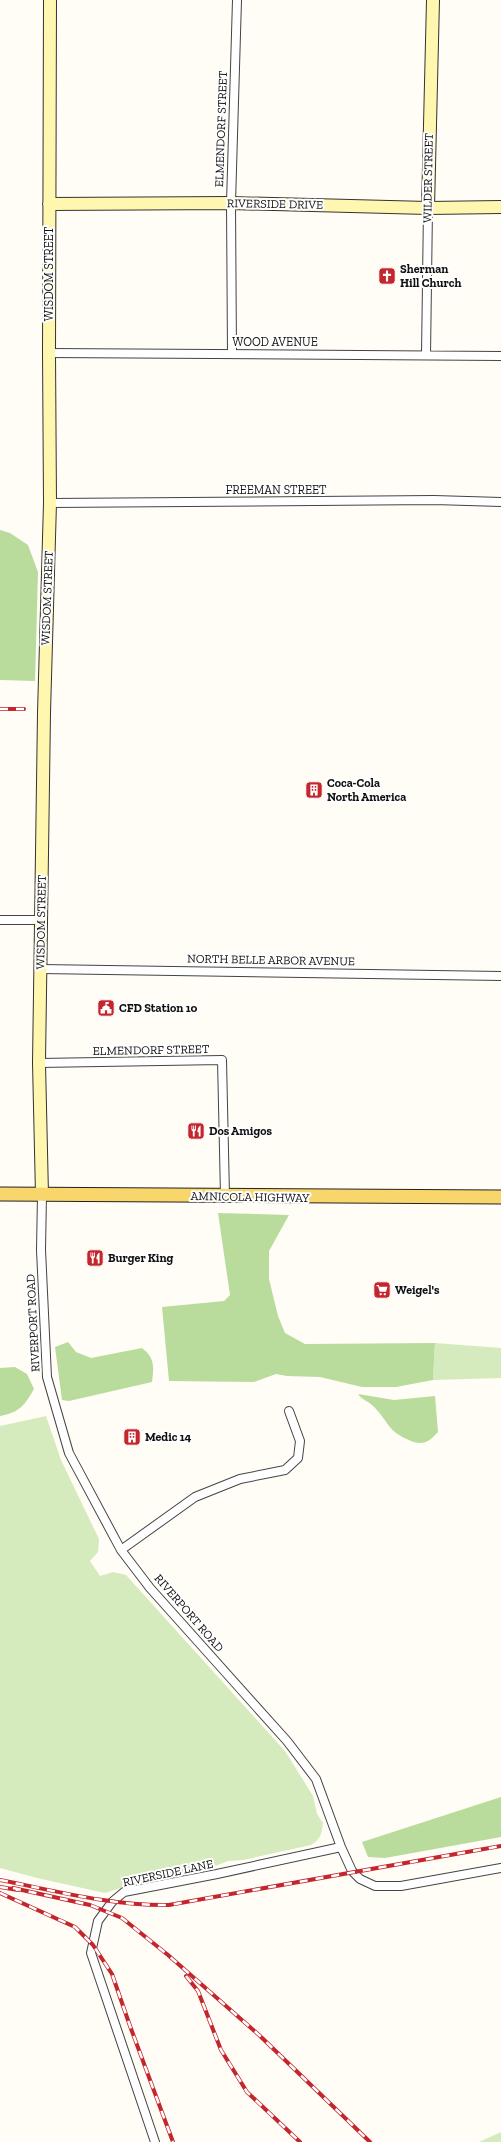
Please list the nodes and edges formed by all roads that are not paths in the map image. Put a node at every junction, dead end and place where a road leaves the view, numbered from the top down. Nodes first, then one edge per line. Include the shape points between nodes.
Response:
1 (50, 0) edge
2 (237, 0) edge
3 (433, 0) edge
4 (231, 203) junction
5 (49, 204) junction
6 (501, 207) edge
7 (428, 208) junction
8 (49, 352) junction
9 (232, 354) junction
10 (426, 355) junction
11 (501, 356) edge
12 (501, 502) edge
13 (50, 504) junction
14 (0, 920) edge
15 (41, 920) junction
16 (41, 969) junction
17 (501, 976) edge
18 (39, 1063) junction
19 (0, 1194) edge
20 (42, 1195) junction
21 (225, 1196) junction
22 (501, 1197) edge
23 (289, 1411) dead end
24 (121, 1550) junction
25 (341, 1847) junction
26 (501, 1868) edge
27 (155, 2142) edge

1 - 5 street, WISDOM STREET
2 - 4 street, ELMENDORF STREET
3 - 7 street, WILDER STREET
4 - 5 street, RIVERSIDE DRIVE
4 - 7 street, RIVERSIDE DRIVE
4 - 9 street, ELMENDORF STREET
5 - 8 street, WISDOM STREET
6 - 7 street, RIVERSIDE DRIVE
7 - 10 street, WILDER STREET
8 - 9 street, WOOD AVENUE
8 - 13 street, WISDOM STREET
9 - 10 street, WOOD AVENUE
10 - 11 street, WOOD AVENUE
12 - 13 street, FREEMAN STREET via 434,500
13 - 15 street, WISDOM STREET
14 - 15 street
15 - 16 street, WISDOM STREET
16 - 17 street, NORTH BELLE ARBOR AVENUE
16 - 18 street, WISDOM STREET
18 - 20 street, WISDOM STREET
18 - 21 street, ELMENDORF STREET via 222,1060
19 - 20 main road, AMNICOLA HIGHWAY
20 - 21 main road, AMNICOLA HIGHWAY
20 - 24 street, RIVERPORT ROAD via 41,1250 47,1377 69,1453
21 - 22 main road, AMNICOLA HIGHWAY
23 - 24 street via 300,1441 298,1458 285,1470 240,1479 195,1497
24 - 25 street, RIVERPORT ROAD via 150,1588 294,1750 316,1779
25 - 26 street, RIVERPORT ROAD via 353,1873 375,1886 401,1886
25 - 27 street, RIVERSIDE LANE via 226,1873 124,1892 112,1902 98,1921 92,1953

